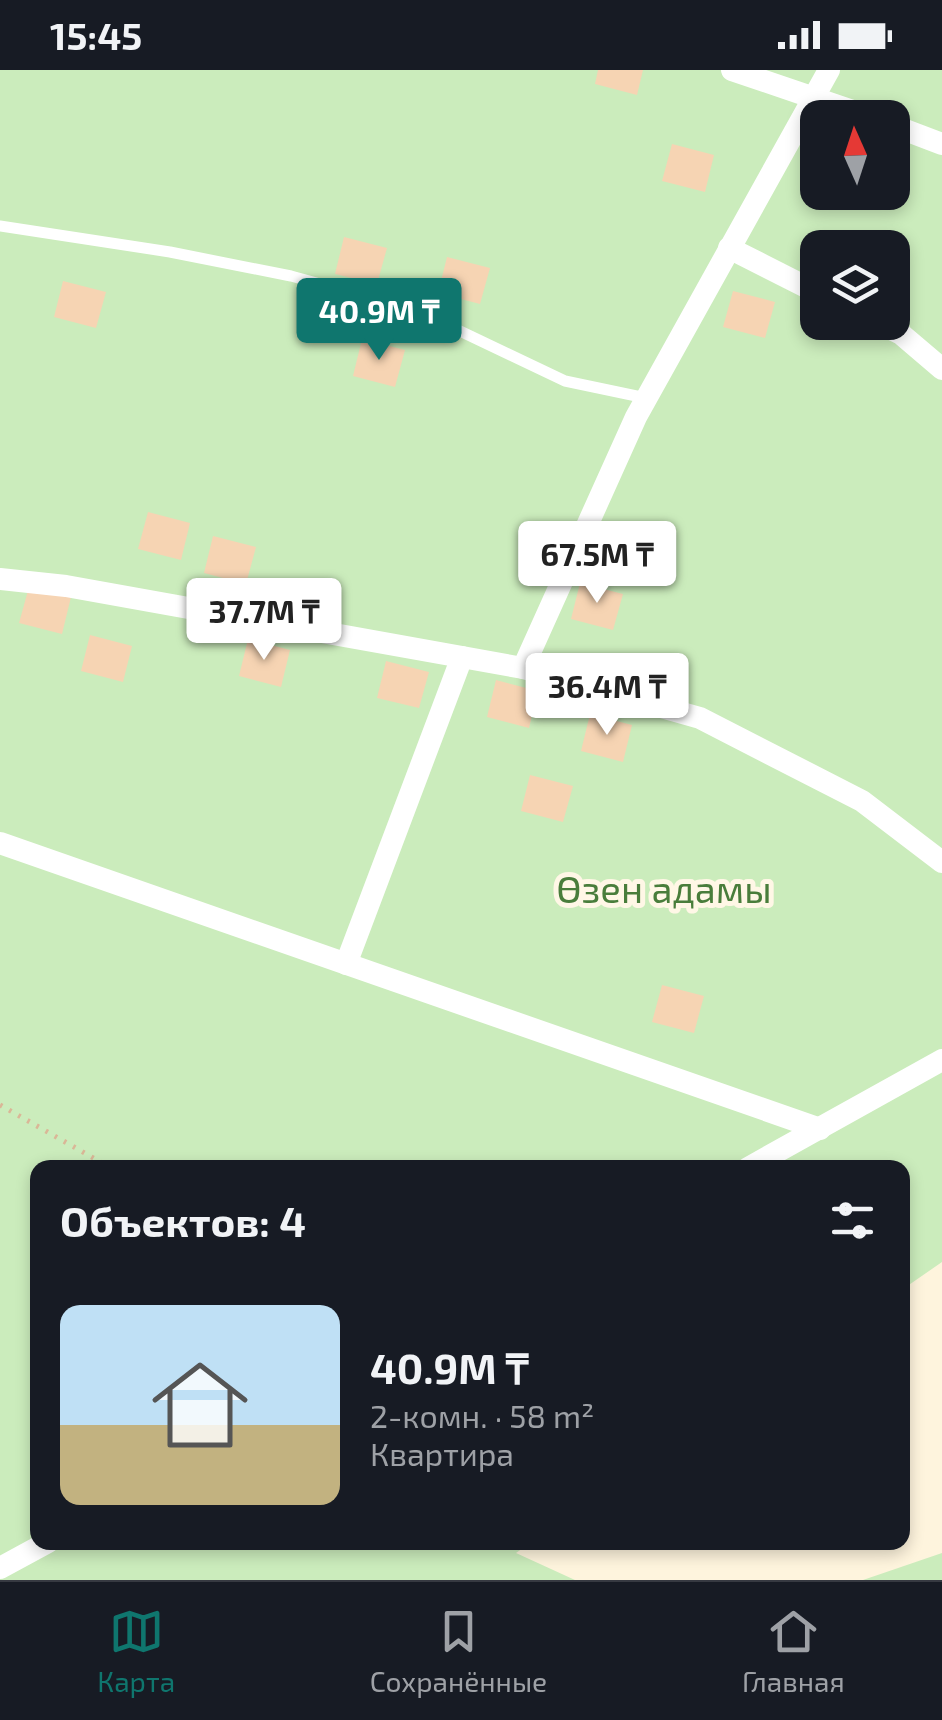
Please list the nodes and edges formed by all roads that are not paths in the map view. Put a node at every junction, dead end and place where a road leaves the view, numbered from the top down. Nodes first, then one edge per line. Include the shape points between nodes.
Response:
1 (732, 70) edge
2 (829, 70) edge
3 (814, 96) junction
4 (825, 100) edge
5 (910, 132) edge
6 (942, 144) edge
7 (0, 226) edge
8 (729, 248) junction
9 (800, 283) edge
10 (908, 340) edge
11 (942, 369) edge
12 (646, 398) junction
13 (0, 578) edge
14 (462, 657) junction
15 (523, 668) junction
16 (0, 843) edge
17 (942, 862) edge
18 (346, 964) junction
19 (942, 1060) edge
20 (820, 1129) junction
21 (763, 1160) edge
22 (33, 1550) edge
23 (0, 1568) edge

1 - 3 street
2 - 3 street
3 - 4 street
3 - 8 street
5 - 6 street
7 - 12 lane via 291,276 418,311 564,382
8 - 9 street
8 - 12 street
10 - 11 street
12 - 15 street
13 - 14 street
14 - 15 street
14 - 18 street
15 - 17 street via 700,718 862,801
16 - 18 street
18 - 20 street
19 - 20 street
20 - 21 street
22 - 23 street

